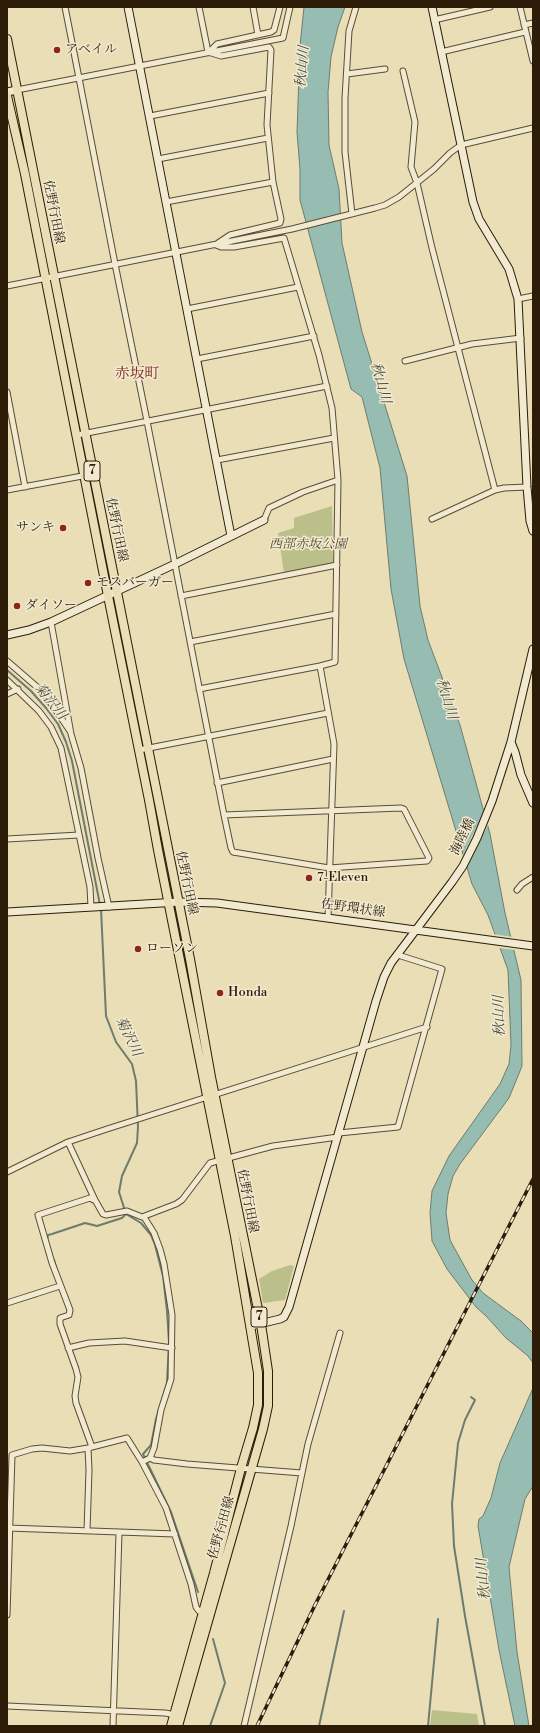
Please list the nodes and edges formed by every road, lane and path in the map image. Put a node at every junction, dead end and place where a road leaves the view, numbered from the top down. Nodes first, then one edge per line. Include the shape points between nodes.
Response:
1 (65, 7) edge
2 (128, 7) edge
3 (199, 7) edge
4 (253, 7) edge
5 (280, 7) edge
6 (290, 7) edge
7 (356, 7) edge
8 (432, 7) edge
9 (490, 7) edge
10 (520, 7) edge
11 (434, 20) junction
12 (533, 23) edge
13 (524, 25) junction
14 (525, 32) junction
15 (258, 35) junction
16 (7, 39) edge
17 (208, 52) junction
18 (441, 52) junction
19 (533, 61) edge
20 (140, 66) junction
21 (385, 69) dead end
22 (403, 71) dead end
23 (347, 74) junction
24 (79, 78) junction
25 (17, 90) junction
26 (7, 92) edge
27 (269, 93) junction
28 (7, 96) edge
29 (150, 116) junction
30 (533, 128) edge
31 (268, 138) junction
32 (462, 145) junction
33 (158, 159) junction
34 (273, 182) junction
35 (417, 183) junction
36 (166, 202) junction
37 (350, 214) junction
38 (215, 245) junction
39 (176, 252) junction
40 (115, 264) junction
41 (50, 277) junction
42 (7, 286) edge
43 (298, 287) junction
44 (533, 296) edge
45 (518, 299) junction
46 (187, 309) junction
47 (314, 336) junction
48 (521, 338) junction
49 (459, 348) junction
50 (197, 359) junction
51 (405, 361) dead end
52 (327, 386) junction
53 (7, 392) edge
54 (207, 410) junction
55 (147, 421) junction
56 (81, 434) junction
57 (334, 438) junction
58 (217, 460) junction
59 (89, 474) junction
60 (338, 480) junction
61 (25, 487) junction
62 (527, 487) junction
63 (7, 490) edge
64 (495, 490) junction
65 (432, 519) dead end
66 (264, 520) joint
67 (533, 532) edge
68 (232, 536) junction
69 (175, 564) junction
70 (337, 565) junction
71 (117, 592) junction
72 (108, 596) junction
73 (181, 596) junction
74 (336, 614) junction
75 (51, 622) junction
76 (7, 635) edge
77 (190, 642) junction
78 (533, 649) edge
79 (7, 661) edge
80 (320, 666) junction
81 (530, 672) edge
82 (7, 680) edge
83 (18, 689) junction
84 (199, 689) junction
85 (7, 694) edge
86 (328, 713) junction
87 (71, 734) junction
88 (208, 737) junction
89 (510, 742) junction
90 (143, 749) junction
91 (333, 759) junction
92 (217, 783) junction
93 (533, 803) edge
94 (331, 810) junction
95 (224, 815) junction
96 (79, 835) junction
97 (7, 839) edge
98 (329, 868) junction
99 (533, 877) edge
100 (517, 890) dead end
101 (178, 902) junction
102 (168, 903) junction
103 (93, 907) junction
104 (107, 907) junction
105 (7, 912) edge
106 (328, 918) junction
107 (417, 930) junction
108 (533, 946) edge
109 (398, 955) junction
110 (427, 1027) junction
111 (364, 1047) junction
112 (211, 1095) junction
113 (339, 1135) junction
114 (68, 1142) junction
115 (223, 1159) junction
116 (7, 1172) edge
117 (95, 1200) junction
118 (144, 1217) junction
119 (60, 1286) junction
120 (7, 1303) edge
121 (261, 1324) junction
122 (250, 1326) junction
123 (340, 1333) dead end
124 (68, 1348) junction
125 (172, 1348) junction
126 (90, 1448) junction
127 (150, 1458) junction
128 (142, 1462) junction
129 (241, 1468) junction
130 (252, 1469) junction
131 (302, 1472) junction
132 (9, 1528) edge
133 (87, 1531) junction
134 (119, 1533) junction
135 (175, 1534) junction
136 (7, 1615) edge
137 (205, 1615) junction
138 (7, 1706) edge
139 (113, 1711) junction
140 (177, 1716) junction
141 (112, 1726) edge
142 (170, 1726) edge
143 (178, 1726) edge
144 (244, 1726) edge

1 - 24 street
2 - 20 street
3 - 17 street
4 - 15 street
5 - 15 street via 274,30
6 - 17 street via 283,38
7 - 23 street via 349,31
8 - 11 street
9 - 11 street
10 - 13 street
11 - 18 street
12 - 13 street
13 - 14 street
14 - 18 street
14 - 19 street
15 - 17 street via 217,44
16 - 25 main road, 佐野行田線 / 7
17 - 20 street
17 - 27 street via 221,56 269,47 272,53
18 - 32 street
20 - 24 street
20 - 29 street
21 - 23 street
22 - 35 street via 415,122 411,167
23 - 37 street via 345,152
24 - 25 street
24 - 40 street
25 - 26 street
25 - 41 main road, 佐野行田線 / 7
27 - 29 street
27 - 31 street
28 - 41 main road, 佐野行田線 / 7
29 - 33 street
30 - 32 street
31 - 33 street
31 - 34 street
32 - 35 street
32 - 45 street via 473,202 479,219 509,269
33 - 36 street
34 - 36 street
34 - 38 street via 280,223 230,234
35 - 37 street via 385,205
35 - 49 street
36 - 39 street
37 - 38 street
38 - 39 street
38 - 43 street via 234,247 284,238
39 - 40 street
39 - 46 street
40 - 41 street
40 - 55 street
41 - 42 street
41 - 56 main road, 佐野行田線 / 7
43 - 46 street
43 - 47 street
44 - 45 street
45 - 48 street
46 - 50 street
47 - 50 street
47 - 52 street
48 - 49 street via 483,342
48 - 62 street
49 - 51 street
49 - 64 street
50 - 54 street
52 - 54 street
52 - 57 street via 332,408
53 - 61 street
54 - 55 street
54 - 58 street
55 - 56 street
55 - 69 street
56 - 59 main road, 佐野行田線 / 7
57 - 58 street
57 - 60 street
58 - 68 street
59 - 61 street
59 - 71 main road, 佐野行田線 / 7
59 - 72 main road, 佐野行田線 / 7
60 - 66 street via 269,508
60 - 70 street
61 - 63 street
62 - 64 street
62 - 67 street
64 - 65 street
66 - 68 street
68 - 69 street
69 - 71 street
69 - 73 street
70 - 73 street
70 - 74 street
71 - 72 street
71 - 90 main road, 佐野行田線 / 7
72 - 75 street
72 - 90 main road, 佐野行田線 / 7
73 - 77 street
74 - 77 street
74 - 80 street via 335,662
75 - 76 street
75 - 87 street
77 - 84 street
78 - 81 street, 海陸橋
79 - 87 street via 44,693
80 - 84 street
80 - 86 street
81 - 89 street, 海陸橋
82 - 83 street
83 - 85 street
83 - 96 street via 32,702 51,727 61,748
84 - 88 street
86 - 88 street
86 - 91 street via 334,744
87 - 104 street via 81,768
88 - 90 street
88 - 92 street
89 - 93 street
89 - 107 street, 海陸橋 via 492,801 477,838 463,866
90 - 101 main road, 佐野行田線 / 7
90 - 102 main road, 佐野行田線 / 7
91 - 92 street
91 - 94 street
92 - 95 street
94 - 95 street
94 - 98 street
94 - 98 street via 404,809 429,858 426,861
95 - 98 street via 233,852
96 - 97 street
96 - 103 street
98 - 106 street
99 - 100 street
101 - 102 street, 佐野環状線
101 - 106 street, 佐野環状線 via 237,905
101 - 112 main road, 佐野行田線 / 7
102 - 104 street, 佐野環状線
102 - 112 main road, 佐野行田線 / 7
103 - 104 street, 佐野環状線
103 - 105 street, 佐野環状線
106 - 107 street, 佐野環状線
107 - 108 street, 佐野環状線
107 - 109 street, 海陸橋
109 - 110 street via 442,969
109 - 111 street, 海陸橋 via 382,981
110 - 111 street
110 - 113 street via 398,1127
111 - 112 street
111 - 113 street, 海陸橋
112 - 114 street
112 - 115 main road, 佐野行田線 / 7
113 - 115 street via 273,1146
113 - 121 street, 海陸橋 via 289,1307 284,1317
114 - 116 street
114 - 117 street
115 - 118 street via 210,1163 182,1200
115 - 121 main road, 佐野行田線 / 7
115 - 122 main road, 佐野行田線 / 7
117 - 118 street via 103,1214 127,1211
117 - 119 street via 90,1198 38,1215
118 - 125 street via 157,1240 164,1264 172,1315
119 - 120 street
119 - 124 street via 70,1310 69,1315 60,1320
121 - 122 street, 海陸橋
121 - 130 main road, 佐野行田線 / 7 via 268,1371 268,1406
122 - 129 main road, 佐野行田線 / 7 via 258,1373 258,1405
123 - 131 street
124 - 125 street via 89,1343 125,1341
124 - 126 street via 78,1377 76,1403
125 - 127 street via 171,1379 161,1410 158,1437
126 - 128 street via 127,1438
126 - 132 street via 70,1451 42,1448 12,1455
126 - 133 street
127 - 128 street
127 - 129 street
128 - 135 street via 166,1508
129 - 130 street
129 - 137 main road, 佐野行田線 / 7
130 - 131 street
130 - 137 main road, 佐野行田線 / 7
131 - 144 street
132 - 133 street
132 - 136 street
133 - 134 street
134 - 135 street
134 - 139 street
135 - 137 street via 196,1607
137 - 140 main road, 佐野行田線 / 7
138 - 139 street
139 - 140 street
139 - 141 street
140 - 142 main road, 佐野行田線 / 7
140 - 143 main road, 佐野行田線 / 7

